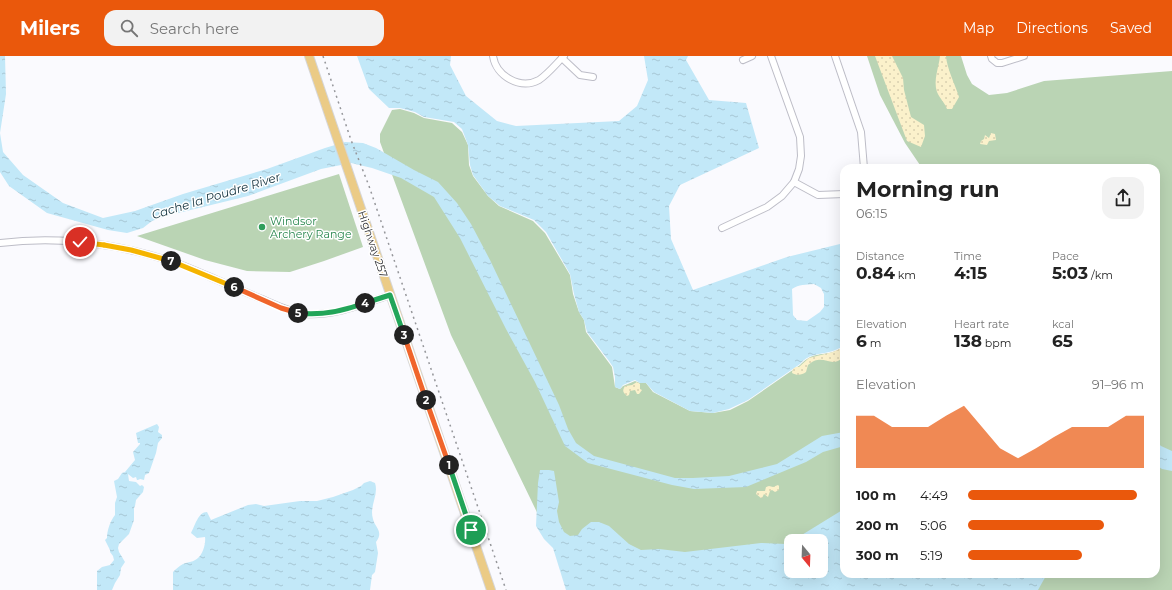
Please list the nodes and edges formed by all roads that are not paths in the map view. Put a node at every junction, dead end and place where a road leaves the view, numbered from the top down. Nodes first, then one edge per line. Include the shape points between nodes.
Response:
1 (309, 56) edge
2 (493, 56) edge
3 (752, 56) edge
4 (771, 56) edge
5 (835, 56) edge
6 (991, 56) edge
7 (1024, 56) edge
8 (563, 57) edge
9 (743, 60) dead end
10 (593, 77) dead end
11 (864, 164) edge
12 (794, 182) junction
13 (840, 194) edge
14 (722, 228) dead end
15 (0, 243) edge
16 (390, 295) junction
17 (492, 590) edge

1 - 16 main road, Highway 257
2 - 8 street via 497,68 504,76 527,83 538,80
3 - 9 street
4 - 12 street via 800,137 801,156
5 - 11 street via 861,132
6 - 7 street via 997,63
8 - 10 street via 580,75
12 - 13 street via 818,195
12 - 14 street via 782,196 767,206
15 - 16 street via 64,241 131,250 184,266 281,308 299,313 335,312
16 - 17 main road, Highway 257

